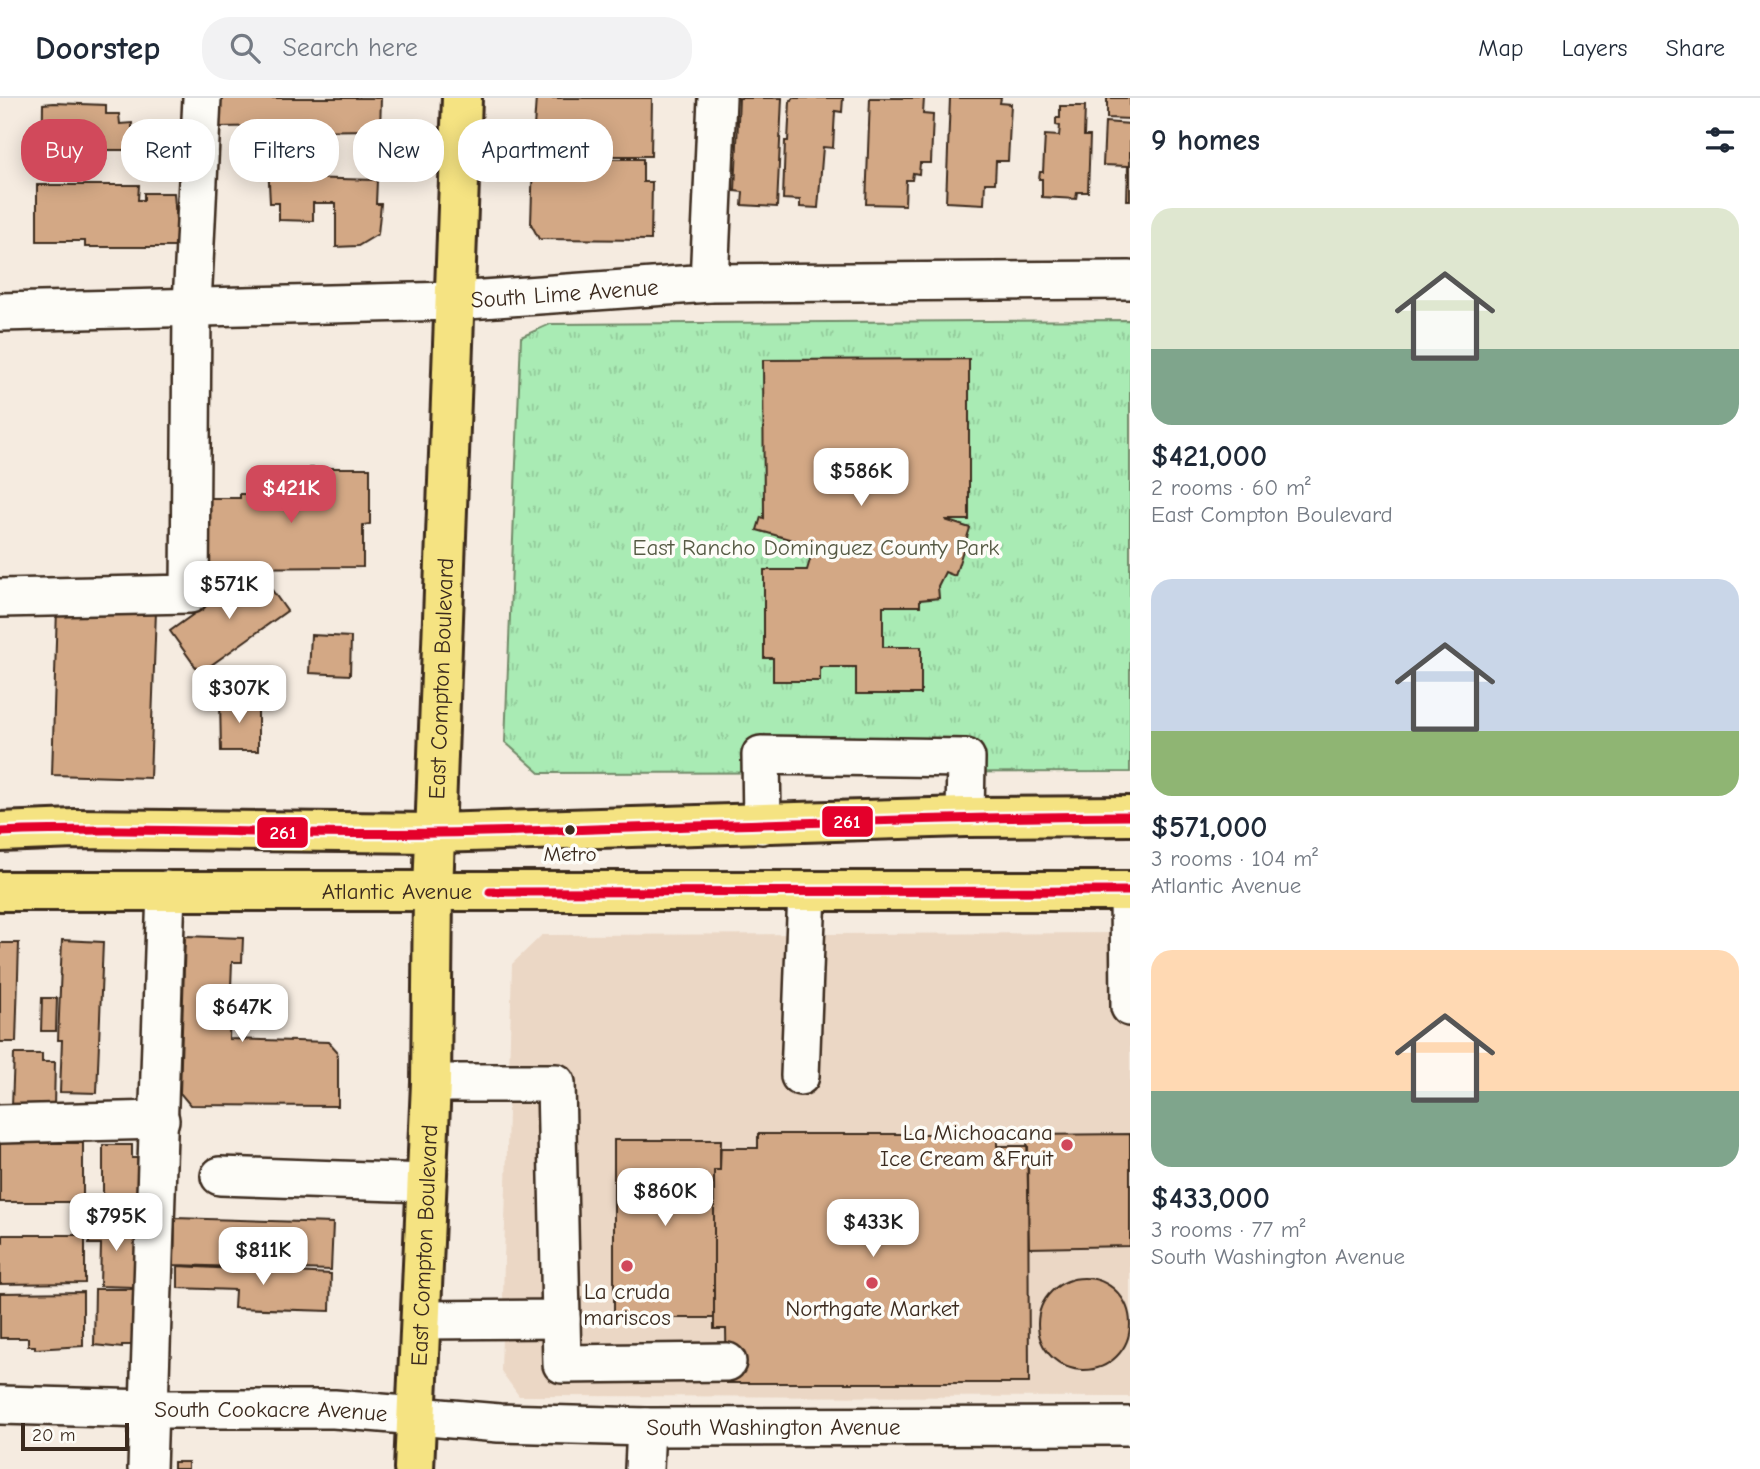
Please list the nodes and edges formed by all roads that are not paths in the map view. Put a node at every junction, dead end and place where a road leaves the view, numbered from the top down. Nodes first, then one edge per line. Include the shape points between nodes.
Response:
1 (202, 98) edge
2 (462, 98) edge
3 (717, 98) edge
4 (1130, 280) edge
5 (709, 283) junction
6 (454, 301) junction
7 (192, 305) junction
8 (0, 312) edge
9 (0, 598) edge
10 (965, 817) junction
11 (1130, 817) edge
12 (762, 825) junction
13 (0, 832) edge
14 (435, 833) junction
15 (166, 890) junction
16 (0, 891) edge
17 (807, 891) junction
18 (1129, 891) edge
19 (433, 892) junction
20 (1130, 1007) edge
21 (800, 1076) dead end
22 (431, 1083) junction
23 (160, 1119) junction
24 (0, 1125) edge
25 (220, 1176) dead end
26 (426, 1183) junction
27 (421, 1320) junction
28 (561, 1320) junction
29 (727, 1362) dead end
30 (0, 1405) edge
31 (150, 1409) junction
32 (417, 1416) junction
33 (1130, 1426) edge
34 (646, 1427) junction
35 (147, 1469) edge
36 (414, 1469) edge
37 (644, 1469) edge

1 - 7 street
2 - 6 main road, East Compton Boulevard
3 - 5 street
4 - 5 street, South Lime Avenue
5 - 6 street, South Lime Avenue
6 - 7 street, South Lime Avenue
6 - 14 main road, East Compton Boulevard
7 - 8 street, South Lime Avenue
7 - 9 street via 190,594
10 - 11 main road
10 - 12 main road
10 - 12 street via 966,758 761,755
12 - 14 main road
13 - 14 main road
14 - 19 main road, East Compton Boulevard
15 - 16 main road, Atlantic Avenue
15 - 19 main road, Atlantic Avenue
15 - 23 street
17 - 18 main road, Atlantic Avenue
17 - 19 main road, Atlantic Avenue
17 - 21 street
18 - 20 street
19 - 22 main road, East Compton Boulevard
22 - 26 main road, East Compton Boulevard
22 - 28 street via 556,1083
23 - 24 street
23 - 31 street
25 - 26 street
26 - 27 main road, East Compton Boulevard
27 - 28 street
27 - 32 main road, East Compton Boulevard
28 - 29 street via 562,1364
30 - 31 street, South Cookacre Avenue
31 - 32 street, South Cookacre Avenue via 334,1409
31 - 35 street
32 - 34 street, South Washington Avenue
32 - 36 main road, East Compton Boulevard
33 - 34 street, South Washington Avenue
34 - 37 street

